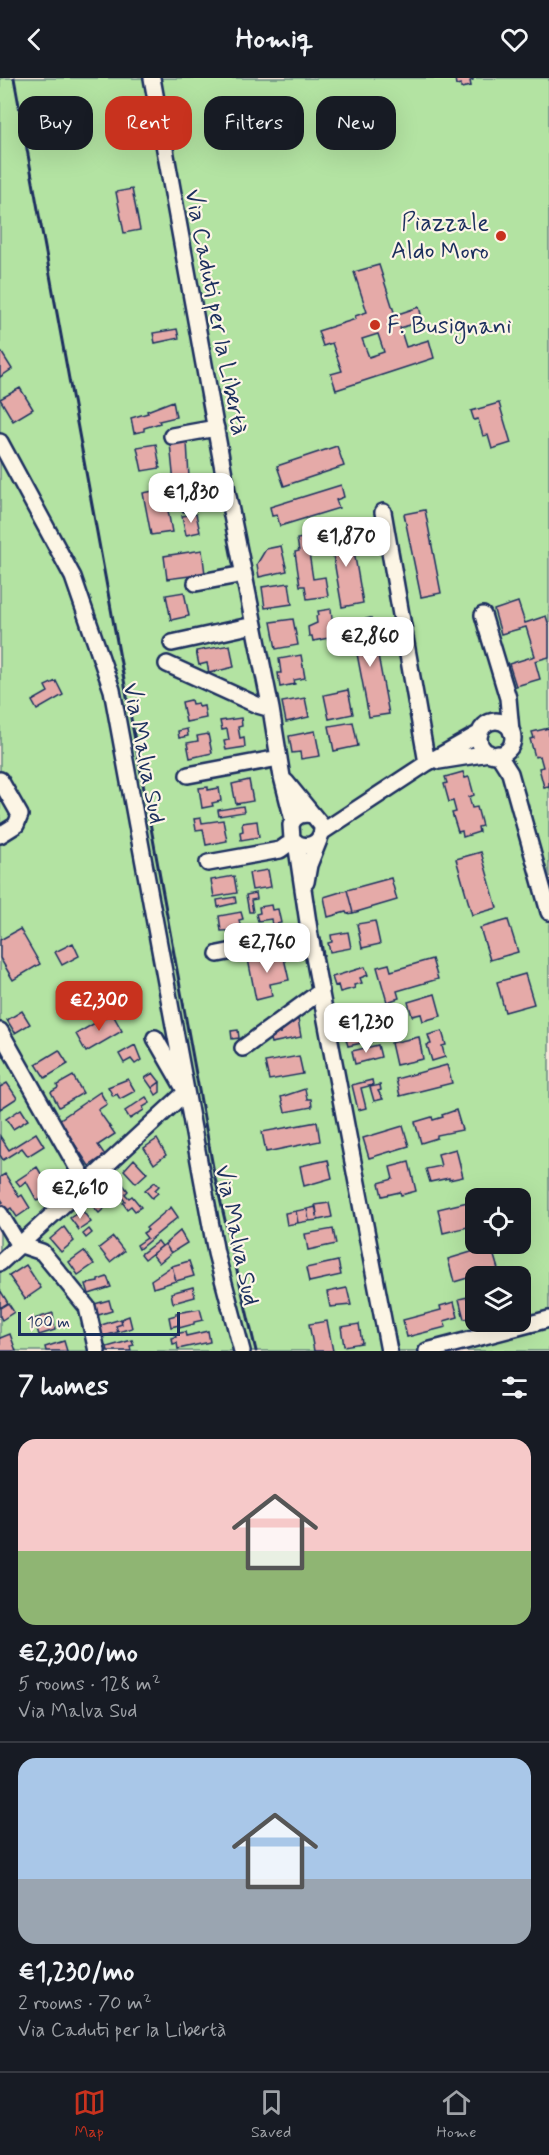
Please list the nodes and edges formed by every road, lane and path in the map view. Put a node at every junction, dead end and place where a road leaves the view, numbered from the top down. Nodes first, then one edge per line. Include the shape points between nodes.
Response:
1 (152, 78) edge
2 (216, 428) junction
3 (172, 436) dead end
4 (0, 442) edge
5 (227, 491) junction
6 (186, 503) dead end
7 (383, 512) dead end
8 (244, 573) junction
9 (196, 583) dead end
10 (483, 615) dead end
11 (254, 625) junction
12 (172, 643) dead end
13 (166, 664) dead end
14 (508, 698) junction
15 (271, 709) junction
16 (496, 721) junction
17 (480, 733) junction
18 (512, 738) junction
19 (494, 754) junction
20 (279, 758) junction
21 (427, 763) junction
22 (510, 773) junction
23 (188, 775) dead end
24 (282, 777) junction
25 (0, 780) edge
26 (293, 820) junction
27 (317, 826) junction
28 (0, 835) edge
29 (296, 842) junction
30 (208, 864) dead end
31 (303, 894) junction
32 (549, 912) edge
33 (310, 936) junction
34 (218, 954) dead end
35 (321, 992) junction
36 (0, 1031) edge
37 (155, 1038) dead end
38 (243, 1048) dead end
39 (186, 1092) junction
40 (86, 1183) junction
41 (0, 1214) edge
42 (18, 1244) junction
43 (0, 1263) edge
44 (549, 1319) edge
45 (97, 1351) edge
46 (242, 1351) edge
47 (389, 1351) edge
48 (427, 1351) edge

1 - 2 street, Via Caduti per la Libertà
2 - 3 street
2 - 5 street, Via Caduti per la Libertà
4 - 39 street, Via Malva Sud via 73,577 112,690
5 - 6 street
5 - 8 street, Via Caduti per la Libertà
7 - 21 street
8 - 9 street
8 - 11 street, Via Caduti per la Libertà
10 - 14 street
11 - 12 street
11 - 15 street, Via Caduti per la Libertà
13 - 15 street
14 - 16 street via 504,713
14 - 18 street
15 - 20 street, Via Caduti per la Libertà
16 - 17 street via 486,724
16 - 18 street via 505,724
17 - 19 street via 480,742
17 - 21 street
18 - 19 street via 506,751
18 - 22 street
19 - 21 street
19 - 22 street
20 - 23 street
20 - 24 street, Via Caduti per la Libertà
21 - 27 street via 362,804
22 - 32 street
24 - 26 street, Via Caduti per la Libertà
24 - 27 street
25 - 28 street via 20,815 16,825
26 - 27 street via 302,814
26 - 29 street via 290,834
27 - 29 street via 310,846
27 - 31 street
29 - 30 street
29 - 31 street
31 - 33 street
33 - 34 street
33 - 35 street
35 - 38 street
35 - 47 street
36 - 40 street
37 - 39 street, Via Malva Sud
39 - 40 street
39 - 46 street, Via Malva Sud via 216,1253
40 - 42 street
41 - 42 street
42 - 43 street
42 - 45 street via 42,1252 87,1307
44 - 48 street

